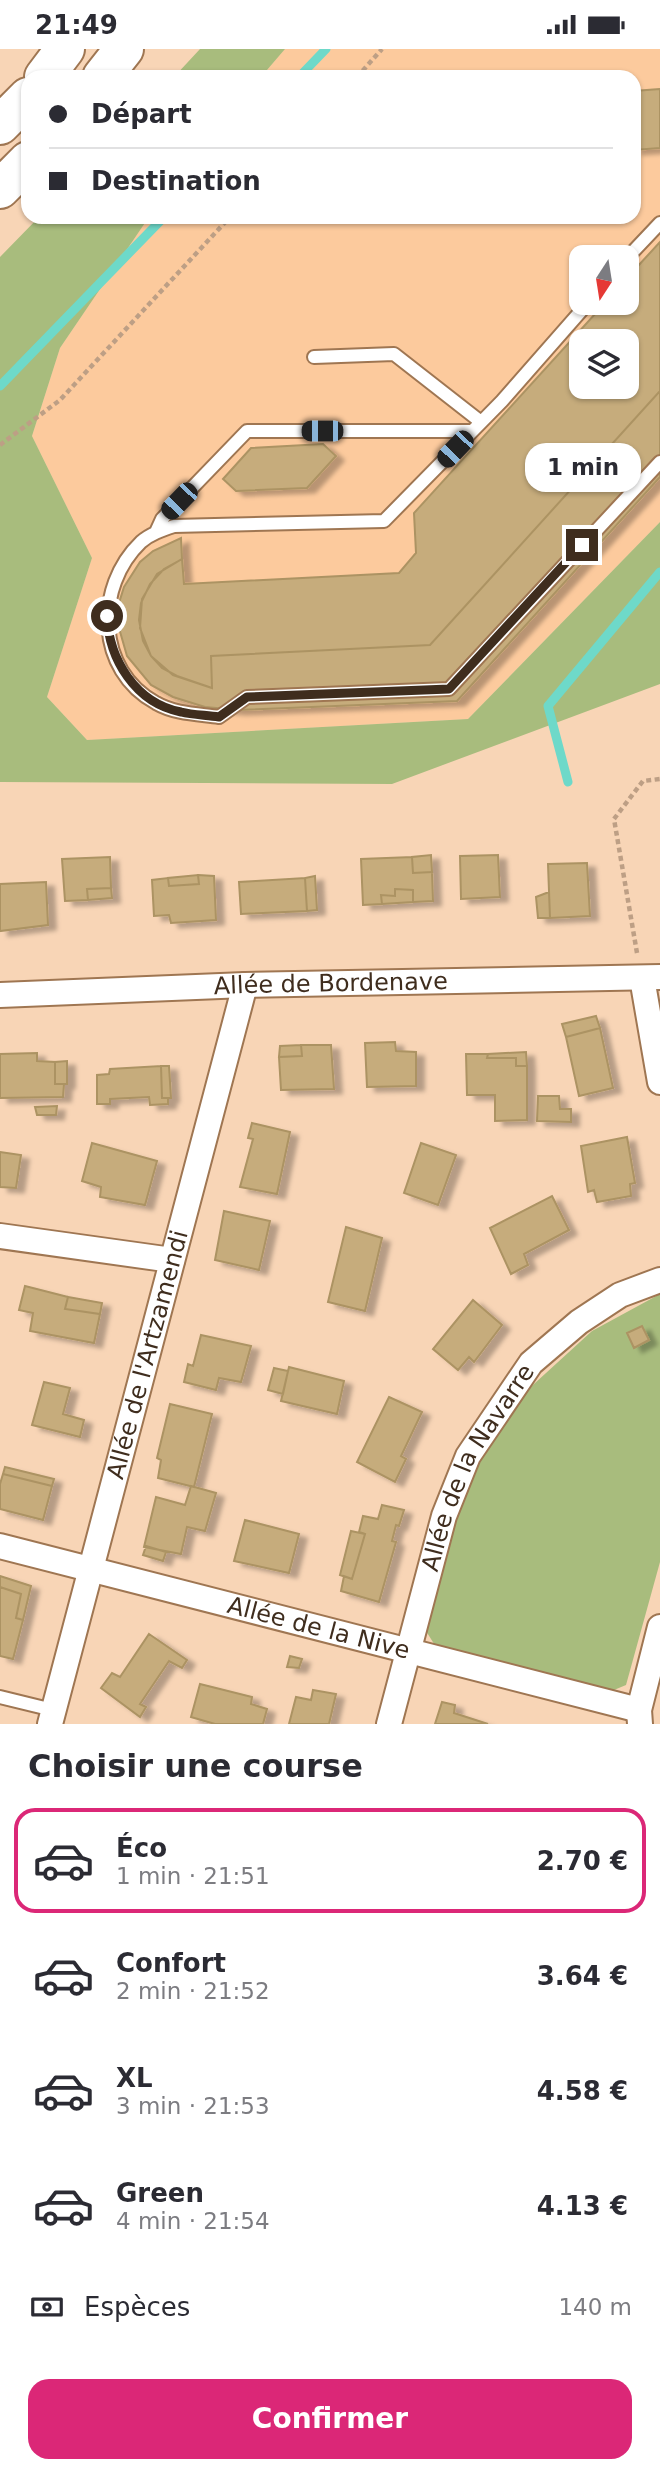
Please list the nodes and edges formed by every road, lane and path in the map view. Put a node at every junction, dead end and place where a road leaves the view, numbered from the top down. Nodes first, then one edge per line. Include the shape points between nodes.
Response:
1 (65, 49) edge
2 (124, 49) edge
3 (382, 49) edge
4 (49, 70) edge
5 (108, 70) edge
6 (363, 70) edge
7 (21, 104) edge
8 (0, 125) edge
9 (21, 168) edge
10 (0, 189) edge
11 (660, 223) edge
12 (223, 224) edge
13 (639, 245) edge
14 (577, 315) edge
15 (314, 357) dead end
16 (477, 426) junction
17 (0, 445) edge
18 (660, 462) edge
19 (156, 532) junction
20 (660, 779) edge
21 (651, 977) edge
22 (245, 985) junction
23 (0, 995) edge
24 (660, 1082) edge
25 (0, 1236) edge
26 (172, 1260) junction
27 (660, 1280) edge
28 (0, 1546) edge
29 (90, 1570) junction
30 (660, 1627) edge
31 (408, 1652) junction
32 (0, 1697) edge
33 (51, 1717) edge
34 (639, 1717) edge
35 (389, 1724) edge

1 - 4 main road
2 - 5 main road
3 - 6 path
7 - 8 main road
9 - 10 main road
11 - 13 lane
12 - 17 path via 60,400
14 - 16 lane
15 - 16 lane via 394,354
16 - 19 lane via 384,521 174,526
16 - 19 lane via 247,431 162,519
18 - 19 lane via 449,689 247,697 219,717 179,712 156,703 125,675 108,637 107,616 118,576 141,542
20 - 21 path via 643,781 614,819
21 - 22 street, Allée de Bordenave
21 - 24 street
22 - 23 street, Allée de Bordenave
22 - 26 street, Allée de l'Artzamendi
25 - 26 street
26 - 29 street, Allée de l'Artzamendi
27 - 31 street, Allée de la Navarre via 620,1295 579,1322 531,1363 496,1412 467,1456 444,1516
28 - 29 street, Allée de la Nive
29 - 31 street, Allée de la Nive
29 - 33 street, Allée de l'Artzamendi
30 - 34 street
31 - 34 street, Allée de la Nive
31 - 35 street, Allée de la Navarre
32 - 33 lane

